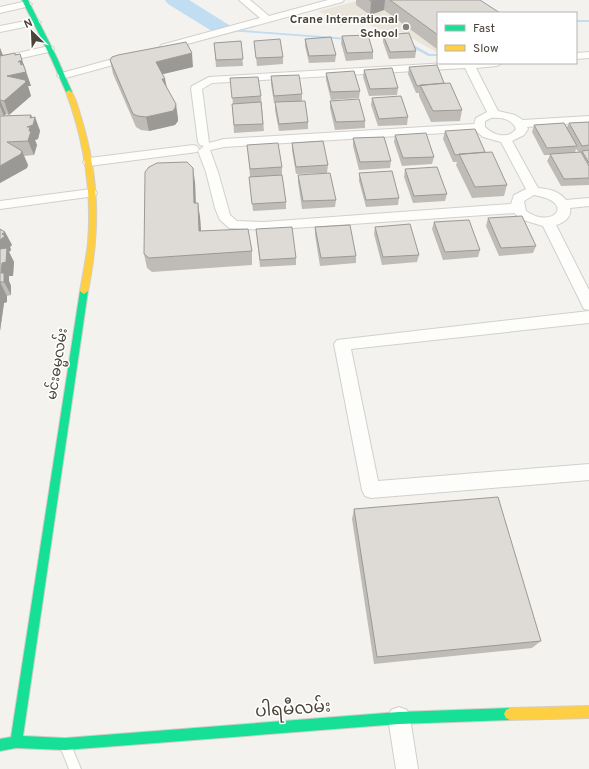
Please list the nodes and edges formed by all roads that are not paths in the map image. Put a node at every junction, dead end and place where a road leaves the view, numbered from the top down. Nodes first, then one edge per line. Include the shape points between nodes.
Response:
1 (244, 0) edge
2 (339, 0) edge
3 (26, 2) edge
4 (0, 10) edge
5 (267, 19) junction
6 (36, 22) junction
7 (0, 30) edge
8 (49, 49) junction
9 (153, 51) edge
10 (138, 55) edge
11 (589, 55) edge
12 (577, 56) edge
13 (0, 60) edge
14 (483, 64) edge
15 (469, 65) junction
16 (62, 76) junction
17 (494, 114) junction
18 (589, 118) edge
19 (520, 124) junction
20 (479, 127) junction
21 (505, 139) junction
22 (203, 147) junction
23 (89, 162) junction
24 (534, 191) junction
25 (91, 192) junction
26 (589, 202) edge
27 (0, 204) edge
28 (564, 204) junction
29 (518, 208) junction
30 (548, 222) junction
31 (589, 306) edge
32 (589, 317) edge
33 (589, 472) edge
34 (589, 712) edge
35 (399, 718) junction
36 (16, 742) junction
37 (65, 744) junction
38 (0, 745) edge
39 (75, 769) edge
40 (407, 769) edge

1 - 5 street
2 - 5 street
3 - 4 street
3 - 6 main road, မင်းဓမ္မလမ်း
5 - 9 street
6 - 7 street
6 - 8 main road, မင်းဓမ္မလမ်း
8 - 13 street
8 - 16 main road, မင်းဓမ္မလမ်း
10 - 16 street
11 - 12 street
14 - 15 street
15 - 17 street
15 - 22 street via 209,80 196,88
16 - 23 main road, မင်းဓမ္မလမ်း via 85,140
17 - 19 street via 507,116
17 - 20 street via 480,120
18 - 19 street
19 - 21 street via 520,133
20 - 21 street via 494,138
20 - 22 street via 224,143
21 - 24 street
22 - 23 street
22 - 29 street via 221,208 225,217 234,226
23 - 25 main road, မင်းဓမ္မလမ်း
24 - 28 street via 549,193
24 - 29 street via 522,195 517,203
25 - 27 street
25 - 36 main road, မင်းဓမ္မလမ်း via 92,236
26 - 28 street
28 - 30 street via 566,210 560,220
29 - 30 street via 528,218
30 - 31 street
32 - 33 street via 342,344 371,490
34 - 35 main road, ပါရမီလမ်း
35 - 37 main road, ပါရမီလမ်း
35 - 40 street
36 - 37 main road, ပါရမီလမ်း
36 - 38 main road, ပါရမီလမ်း
37 - 39 lane

